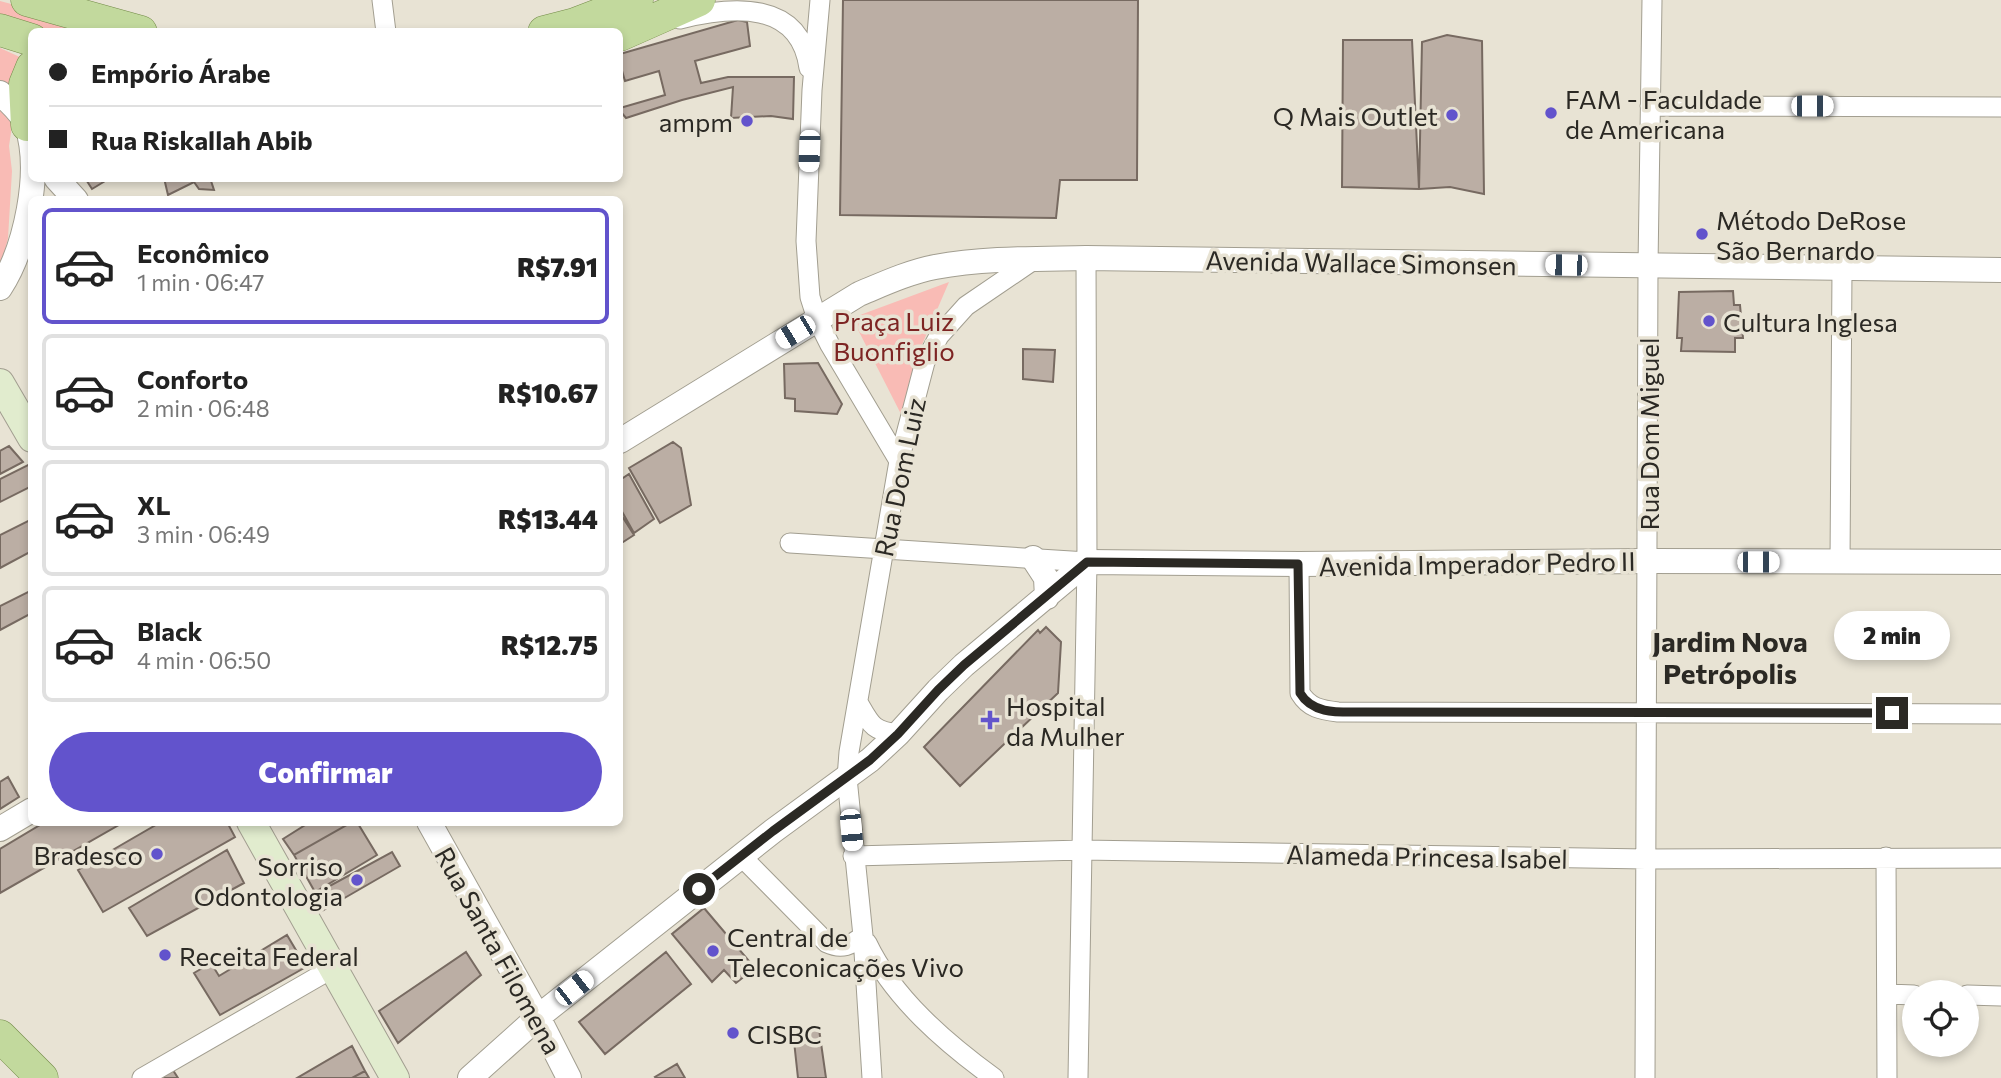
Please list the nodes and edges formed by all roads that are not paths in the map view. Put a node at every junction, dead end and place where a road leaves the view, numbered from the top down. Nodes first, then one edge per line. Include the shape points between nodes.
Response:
1 (27, 0) edge
2 (382, 0) edge
3 (637, 0) edge
4 (699, 0) edge
5 (820, 0) edge
6 (1652, 0) edge
7 (127, 28) edge
8 (386, 28) edge
9 (560, 28) edge
10 (0, 30) edge
11 (625, 33) edge
12 (28, 39) edge
13 (28, 76) edge
14 (812, 90) junction
15 (0, 93) edge
16 (1650, 106) junction
17 (2001, 107) edge
18 (28, 119) edge
19 (28, 138) edge
20 (60, 182) edge
21 (72, 196) edge
22 (28, 210) edge
23 (1086, 258) junction
24 (1035, 259) junction
25 (1648, 266) junction
26 (1842, 269) junction
27 (2001, 270) edge
28 (0, 288) edge
29 (817, 319) junction
30 (0, 383) edge
31 (28, 431) edge
32 (623, 439) edge
33 (899, 461) junction
34 (790, 542) dead end
35 (882, 548) junction
36 (1032, 558) junction
37 (1648, 561) junction
38 (1087, 562) junction
39 (2001, 562) edge
40 (1840, 563) junction
41 (1298, 564) junction
42 (1047, 597) junction
43 (859, 704) junction
44 (1647, 712) junction
45 (2001, 714) edge
46 (898, 734) junction
47 (847, 778) junction
48 (28, 812) edge
49 (253, 826) edge
50 (431, 826) edge
51 (0, 829) edge
52 (1082, 850) junction
53 (741, 856) junction
54 (853, 856) junction
55 (1886, 858) junction
56 (2001, 858) edge
57 (1646, 859) junction
58 (863, 936) junction
59 (333, 968) junction
60 (1888, 995) junction
61 (1902, 995) edge
62 (1979, 995) edge
63 (2001, 996) edge
64 (538, 1017) junction
65 (0, 1036) edge
66 (42, 1078) edge
67 (142, 1078) edge
68 (395, 1078) edge
69 (470, 1078) edge
70 (569, 1078) edge
71 (872, 1078) edge
72 (994, 1078) edge
73 (1078, 1078) edge
74 (1645, 1078) edge
75 (1887, 1078) edge

1 - 7 main road
2 - 8 street
3 - 9 main road
4 - 11 main road
5 - 14 street
6 - 16 street, Rua Dom Miguel
10 - 12 main road
11 - 14 street via 732,10 778,16 804,44
13 - 18 main road
14 - 29 street via 806,251
15 - 19 street via 17,111
16 - 17 street
16 - 25 street, Rua Dom Miguel
20 - 21 street
22 - 28 street via 11,270
23 - 24 street, Avenida Wallace Simonsen
23 - 25 street, Avenida Wallace Simonsen
23 - 38 street
24 - 29 street, Avenida Wallace Simonsen via 933,268 859,294
24 - 33 street, Rua Dom Luiz via 966,306 939,335 926,362
25 - 26 street, Avenida Wallace Simonsen
25 - 37 street, Rua Dom Miguel
26 - 27 street, Avenida Wallace Simonsen
26 - 40 street
29 - 32 street, Avenida Wallace Simonsen
29 - 33 street
30 - 31 main road
33 - 35 street, Rua Dom Luiz
34 - 35 street
35 - 36 street
35 - 43 street, Rua Dom Luiz
36 - 38 street
36 - 42 street via 1046,578
37 - 40 street, Avenida Imperador Pedro II
37 - 41 street, Avenida Imperador Pedro II
37 - 44 street, Rua Dom Miguel
38 - 41 street, Avenida Imperador Pedro II
38 - 42 street
38 - 52 street
39 - 40 street, Avenida Imperador Pedro II
41 - 44 street via 1300,693 1319,710
42 - 46 street via 964,665
43 - 46 street via 874,728
43 - 47 street, Rua Dom Luiz
44 - 45 street
44 - 57 street, Rua Dom Miguel
46 - 47 street
47 - 53 street
47 - 54 street, Rua Dom Luiz
48 - 51 street
49 - 59 main road
50 - 64 street, Rua Santa Filomena
52 - 54 street, Alameda Princesa Isabel
52 - 57 street, Alameda Princesa Isabel
52 - 73 street
53 - 58 street via 827,943 845,947
53 - 64 street
54 - 58 street, Rua Dom Luiz
55 - 56 street, Alameda Princesa Isabel
55 - 57 street, Alameda Princesa Isabel
55 - 60 street
57 - 74 street, Rua Dom Miguel
58 - 71 street, Rua Dom Luiz
58 - 72 street via 884,974 907,1001
59 - 67 street
59 - 68 main road
60 - 61 street
60 - 75 street
62 - 63 street
64 - 69 street
64 - 70 street, Rua Santa Filomena
65 - 66 main road

